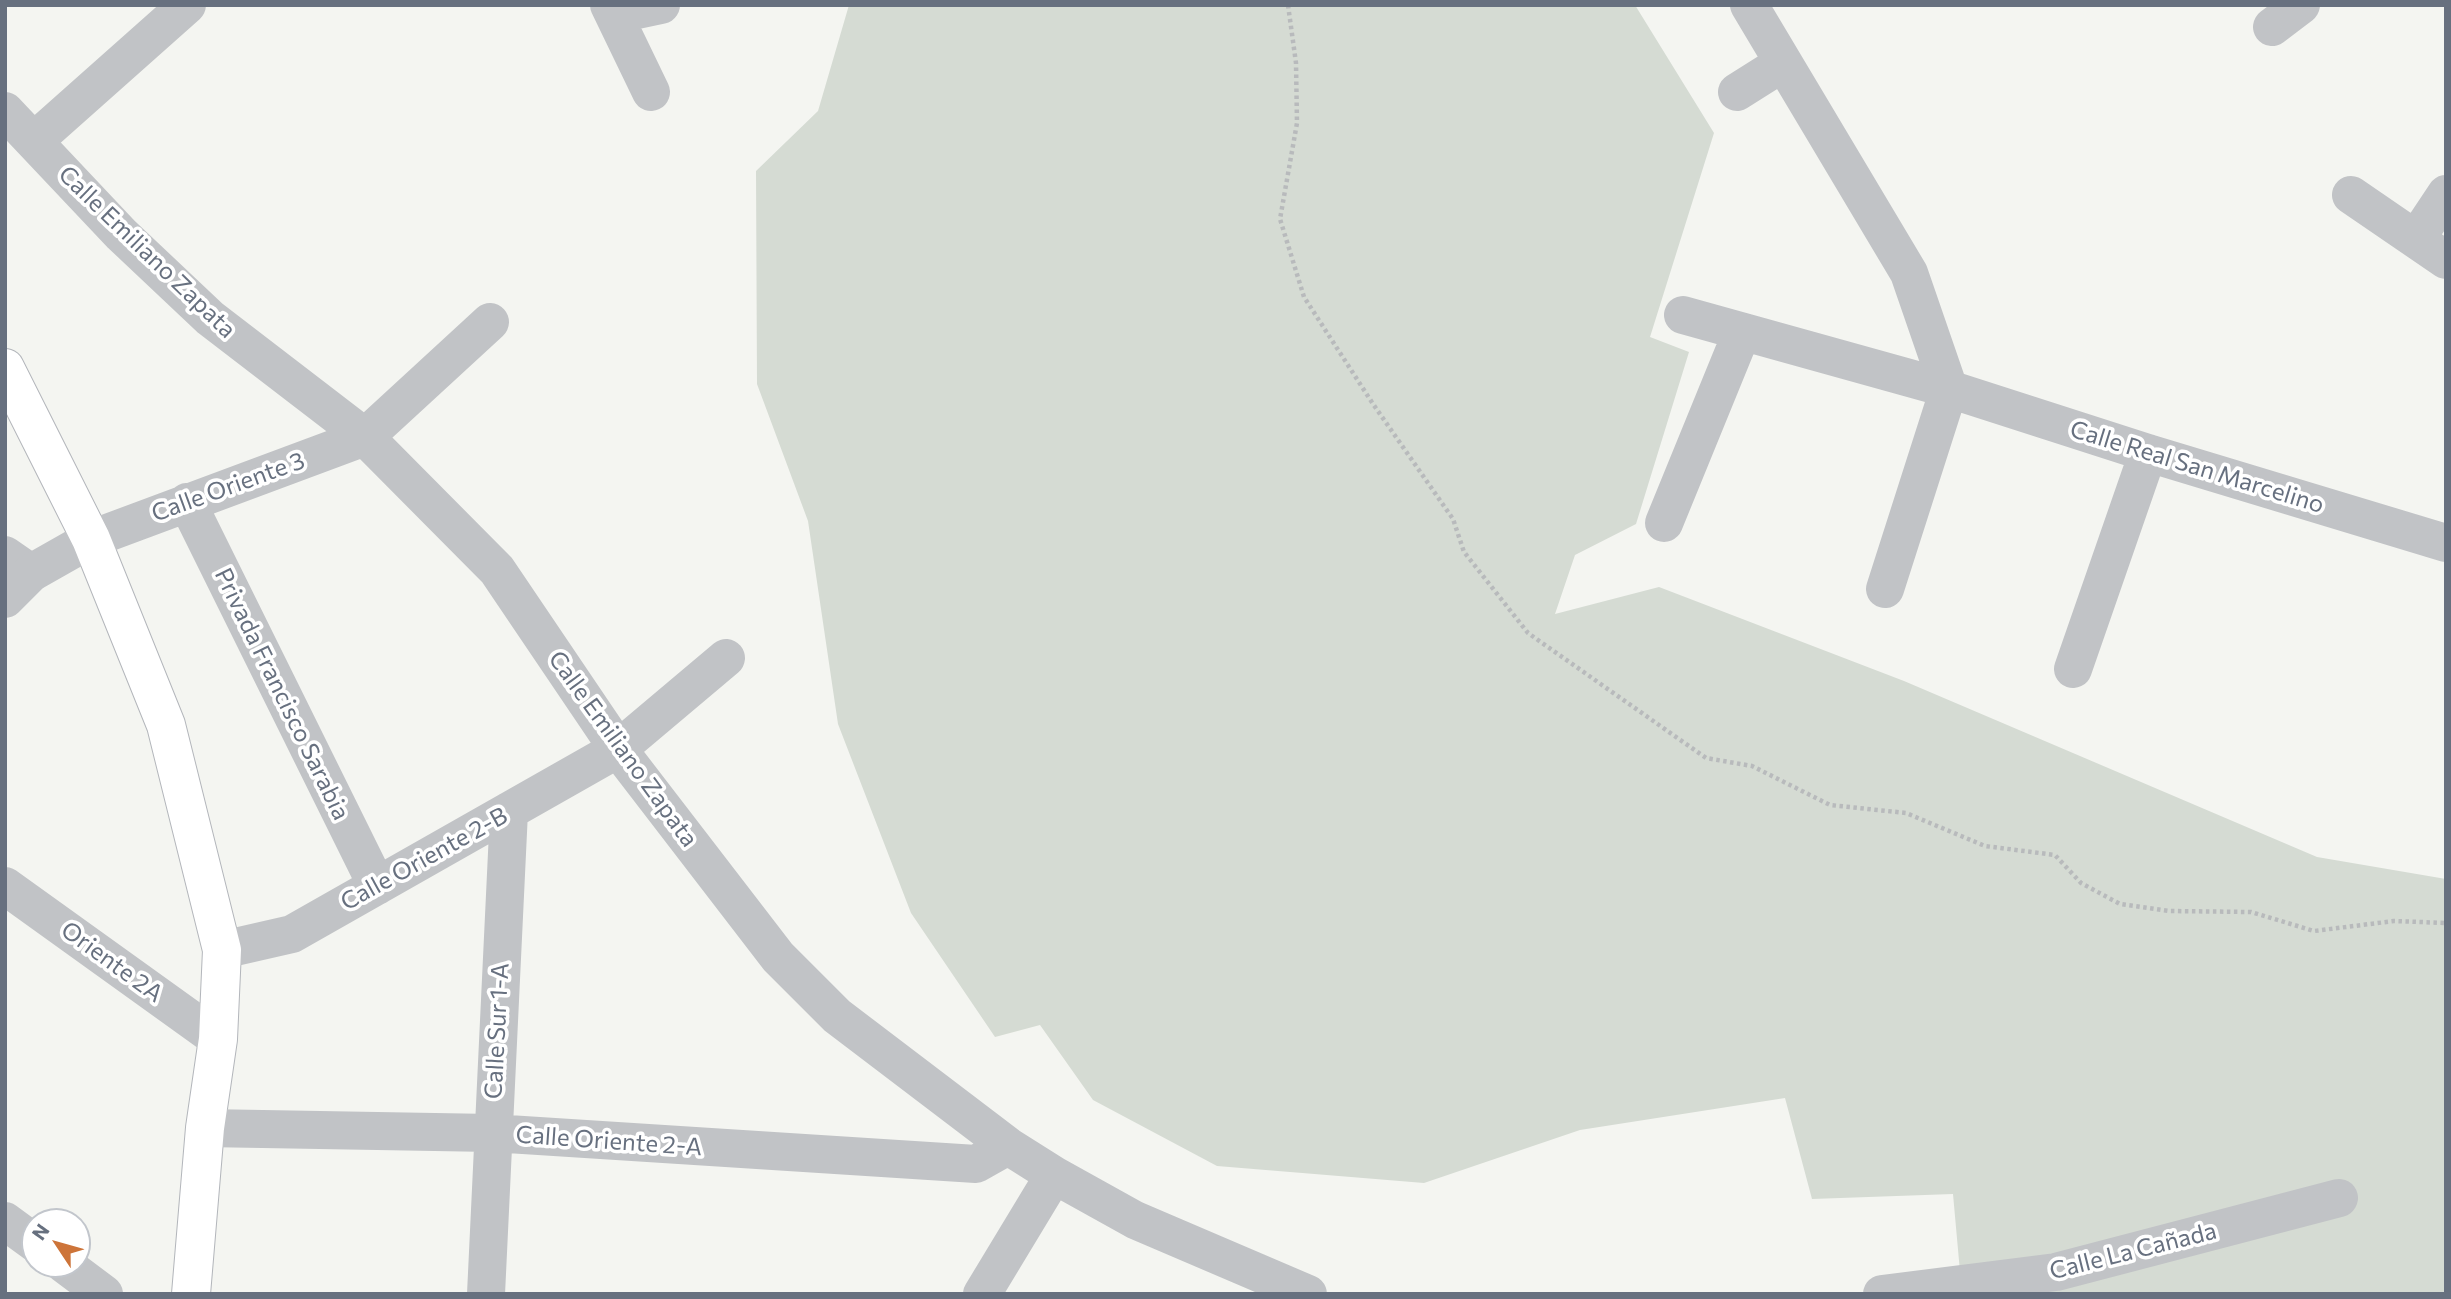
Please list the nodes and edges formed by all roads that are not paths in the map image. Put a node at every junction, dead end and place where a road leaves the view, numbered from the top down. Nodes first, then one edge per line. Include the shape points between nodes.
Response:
1 (187, 5) edge
2 (661, 5) edge
3 (1749, 5) edge
4 (611, 10) edge
5 (1783, 62) junction
6 (651, 92) dead end
7 (1737, 92) dead end
8 (5, 111) edge
9 (34, 141) junction
10 (2446, 194) edge
11 (2351, 195) dead end
12 (2431, 249) edge
13 (1684, 315) dead end
14 (490, 322) dead end
15 (1742, 332) junction
16 (5, 368) edge
17 (1949, 389) junction
18 (365, 437) junction
19 (2148, 453) junction
20 (187, 502) junction
21 (1664, 523) dead end
22 (91, 539) junction
23 (2446, 543) edge
24 (14, 576) edge
25 (1885, 589) dead end
26 (726, 658) dead end
27 (2074, 669) dead end
28 (618, 749) junction
29 (509, 811) junction
30 (5, 886) edge
31 (377, 886) junction
32 (222, 950) junction
33 (218, 1039) junction
34 (205, 1128) junction
35 (492, 1133) junction
36 (1008, 1146) junction
37 (1054, 1175) junction
38 (2339, 1198) dead end
39 (5, 1221) edge
40 (21, 1233) edge
41 (83, 1278) edge
42 (104, 1294) edge
43 (191, 1294) edge
44 (485, 1294) edge
45 (982, 1294) edge
46 (1308, 1294) edge
47 (1882, 1294) edge

1 - 9 street
2 - 4 street
3 - 5 street
4 - 6 street
5 - 7 street
5 - 17 street via 1909,273
8 - 9 street, Calle Emiliano Zapata
9 - 18 street, Calle Emiliano Zapata via 121,234 210,318
10 - 12 street
11 - 12 street
13 - 15 street, Calle Real San Marcelino
14 - 18 street
15 - 17 street, Calle Real San Marcelino
15 - 21 street
16 - 22 main road
17 - 19 street, Calle Real San Marcelino
17 - 25 street
18 - 20 street, Calle Oriente 3
18 - 28 street, Calle Emiliano Zapata via 497,570
19 - 23 street, Calle Real San Marcelino
19 - 27 street
20 - 22 street, Calle Oriente 3
20 - 31 street, Privada Francisco Sarabia
22 - 24 street, Calle Oriente 3
22 - 32 main road via 166,725
26 - 28 street, Calle Oriente 2-B
28 - 29 street, Calle Oriente 2-B
28 - 36 street, Calle Emiliano Zapata via 778,957 837,1016
29 - 31 street, Calle Oriente 2-B
29 - 35 street, Calle Sur 1-A
30 - 33 street, Oriente 2A
31 - 32 street, Calle Oriente 2-B via 292,934
32 - 33 main road
33 - 34 main road
34 - 35 street, Calle Oriente 2-A
34 - 43 main road
35 - 36 street, Calle Oriente 2-A via 976,1164
35 - 44 street, Calle Sur 1-A
36 - 37 street, Calle Emiliano Zapata
37 - 45 street
37 - 46 street, Calle Emiliano Zapata via 1135,1220
38 - 47 street, Calle La Cañada via 2056,1272
39 - 40 street
41 - 42 street

